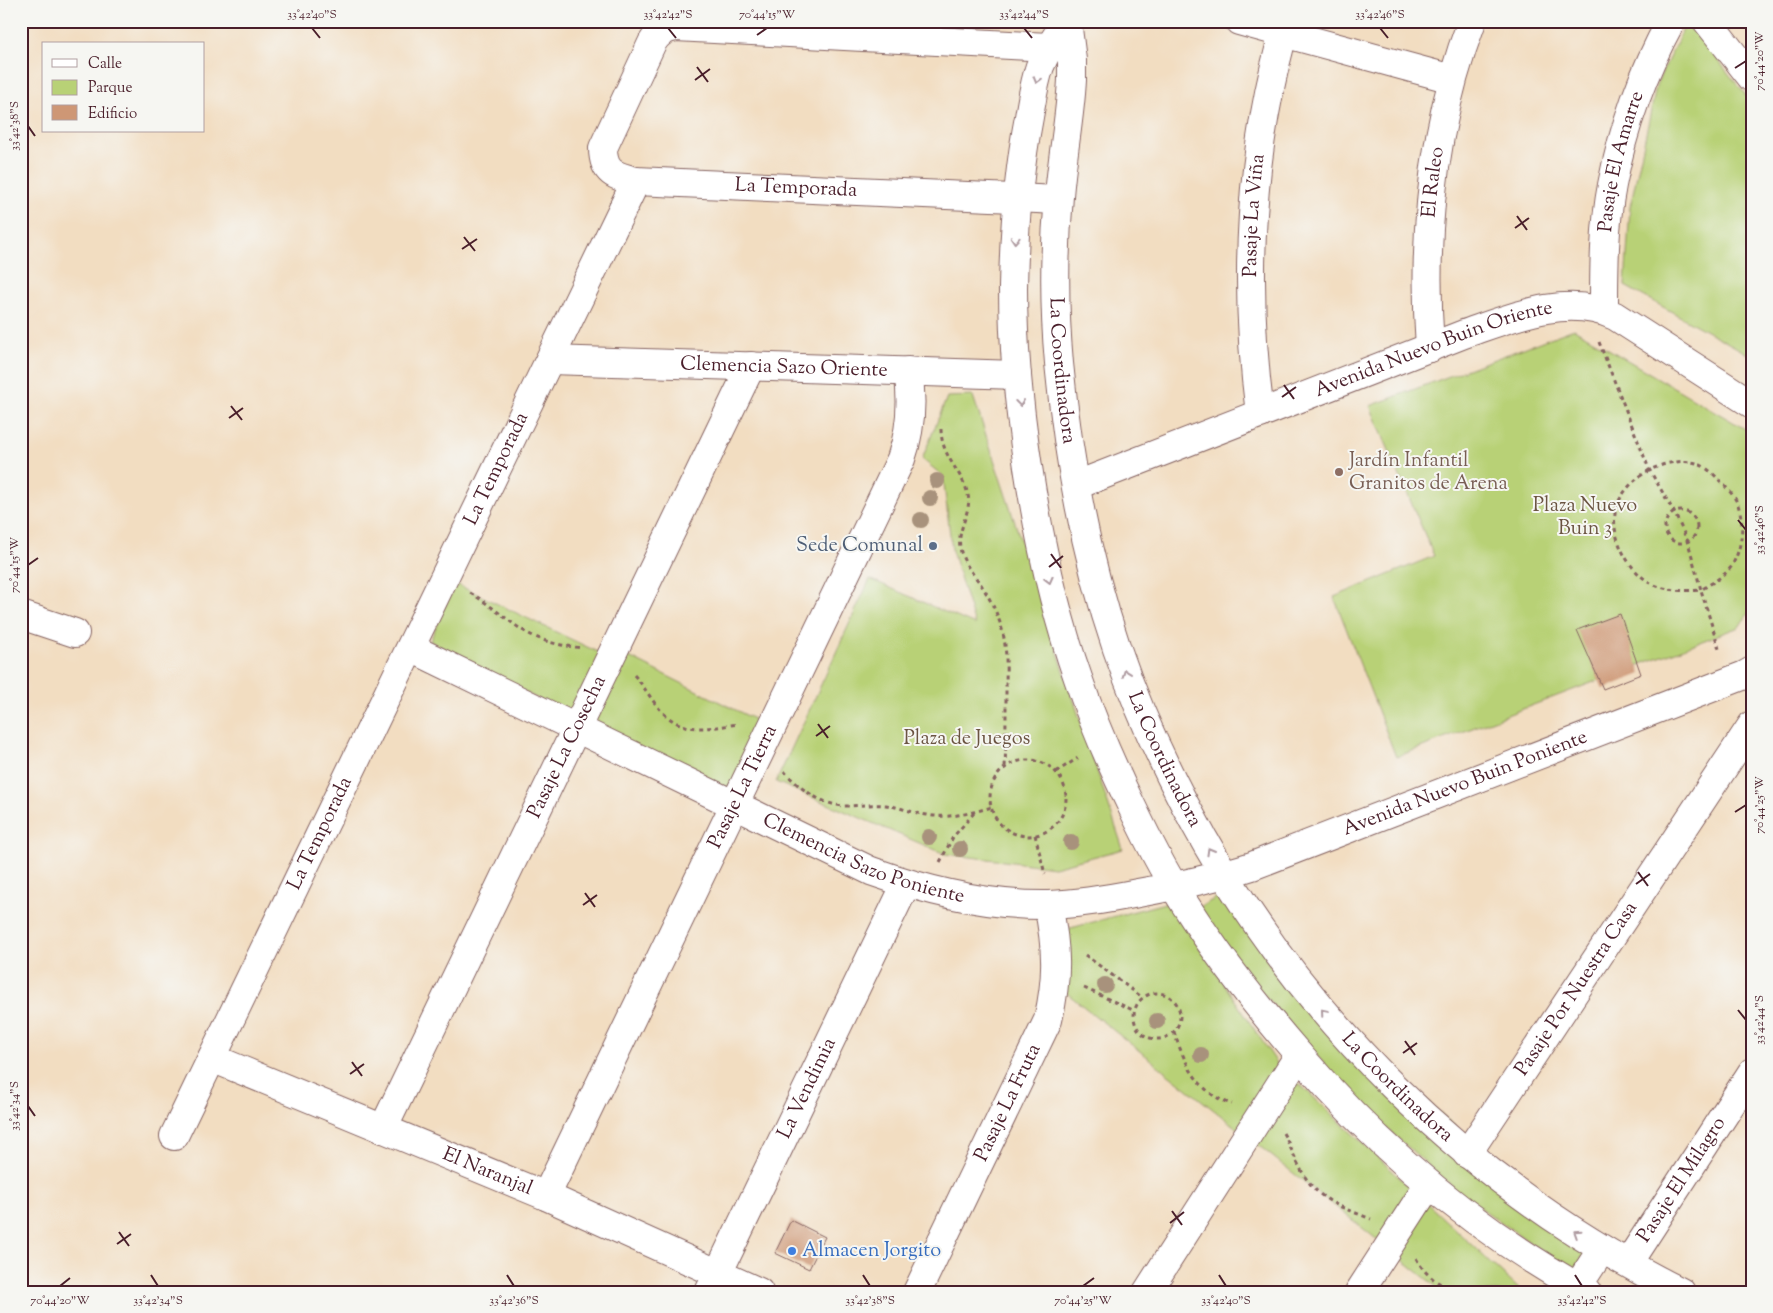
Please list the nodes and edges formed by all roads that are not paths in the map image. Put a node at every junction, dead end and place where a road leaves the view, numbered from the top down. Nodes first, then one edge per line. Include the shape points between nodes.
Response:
1 (1067, 21) edge
2 (1239, 21) edge
3 (1472, 21) edge
4 (1670, 21) edge
5 (1707, 21) edge
6 (1285, 27) edge
7 (1049, 47) junction
8 (1752, 78) edge
9 (1452, 79) junction
10 (636, 181) junction
11 (1018, 197) junction
12 (1058, 200) junction
13 (1604, 310) junction
14 (1430, 348) junction
15 (550, 360) junction
16 (751, 366) junction
17 (908, 371) junction
18 (1016, 375) junction
19 (1748, 400) edge
20 (1260, 414) junction
21 (1077, 485) junction
22 (21, 615) edge
23 (75, 633) dead end
24 (411, 648) junction
25 (1750, 678) edge
26 (1752, 725) edge
27 (576, 728) junction
28 (735, 806) junction
29 (1224, 875) junction
30 (906, 884) junction
31 (1174, 887) junction
32 (1047, 893) junction
33 (1299, 1055) junction
34 (212, 1058) junction
35 (1752, 1072) edge
36 (383, 1129) junction
37 (174, 1136) dead end
38 (1468, 1154) junction
39 (1428, 1184) junction
40 (546, 1196) junction
41 (1602, 1249) junction
42 (1628, 1263) junction
43 (714, 1282) edge
44 (1580, 1290) edge
45 (759, 1292) edge
46 (917, 1292) edge
47 (1147, 1292) edge
48 (1359, 1292) edge
49 (1681, 1292) edge

1 - 7 street, La Coordinadora
1 - 12 street, La Coordinadora via 1072,80
2 - 6 street
3 - 9 street, El Raleo
4 - 13 street, Pasaje El Amarre via 1643,79 1621,145 1606,230
5 - 8 street
6 - 9 street
6 - 20 street, Pasaje La Viña via 1262,134 1252,241 1252,335
7 - 10 street via 668,28 652,43 603,148 603,157 611,172
7 -> 11 street, La Coordinadora via 1036,79
9 - 14 street, El Raleo via 1434,164 1429,207 1427,292
10 - 11 street, La Temporada
10 - 15 street, La Temporada
11 - 12 street, La Temporada
11 -> 18 street, La Coordinadora via 1013,312
12 - 21 street, La Coordinadora via 1059,361
13 - 14 street, Avenida Nuevo Buin Oriente via 1580,306 1539,311 1498,322
13 - 19 street, Avenida Nuevo Buin Oriente
14 - 20 street, Avenida Nuevo Buin Oriente
15 - 16 street, Clemencia Sazo Oriente
15 - 24 street, La Temporada
16 - 17 street, Clemencia Sazo Oriente
16 - 27 street, Pasaje La Cosecha
17 - 18 street, Clemencia Sazo Oriente
17 - 28 street, Pasaje La Tierra via 912,410 901,460
18 -> 31 street, La Coordinadora via 1035,508 1061,624 1080,685 1114,770
20 - 21 street, Avenida Nuevo Buin Oriente
29 -> 21 street, La Coordinadora via 1176,788 1137,704 1100,593 1086,540
22 - 23 street
24 - 27 street, Clemencia Sazo Poniente
24 - 34 street, La Temporada
25 - 29 street, Avenida Nuevo Buin Poniente
26 - 38 street, Pasaje Por Nuestra Casa
27 - 28 street, Clemencia Sazo Poniente
27 - 36 street, Pasaje La Cosecha
28 - 30 street, Clemencia Sazo Poniente via 870,871
28 - 40 street, Pasaje La Tierra
29 - 31 street, Avenida Nuevo Buin Poniente
38 -> 29 street, La Coordinadora via 1399,1093 1348,1040 1303,988
30 - 32 street, Clemencia Sazo Poniente via 970,898 1025,904
30 - 43 street, La Vendimia
31 - 32 street, Clemencia Sazo Poniente via 1105,899
31 - 33 street, La Coordinadora via 1240,983
32 - 46 street, Pasaje La Fruta via 1056,975 1048,1020
33 - 39 street, La Coordinadora via 1349,1110
33 - 47 street
34 - 36 street, El Naranjal
34 - 37 street, La Temporada
35 - 42 street, Pasaje El Milagro
36 - 40 street, El Naranjal
41 -> 38 street, La Coordinadora via 1511,1188
39 - 44 street, La Coordinadora via 1506,1242
39 - 48 street
40 - 43 street, El Naranjal
41 - 42 street, La Coordinadora
41 - 44 street
42 - 49 street, La Coordinadora
43 - 45 street, El Naranjal

